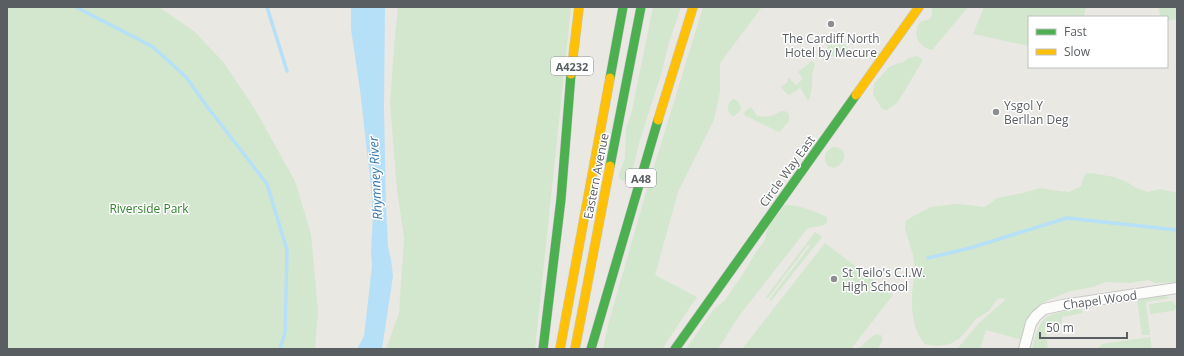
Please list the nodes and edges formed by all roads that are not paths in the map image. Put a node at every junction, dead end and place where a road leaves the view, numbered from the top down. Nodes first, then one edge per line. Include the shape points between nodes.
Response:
1 (579, 7) edge
2 (586, 7) edge
3 (624, 7) edge
4 (641, 7) edge
5 (693, 7) edge
6 (919, 7) edge
7 (568, 125) junction
8 (1177, 288) edge
9 (543, 349) edge
10 (560, 349) edge
11 (575, 349) edge
12 (591, 349) edge
13 (675, 349) edge
14 (1024, 349) edge

1 - 7 main road, A4232
2 - 7 main road via 575,98
3 - 10 main road, Eastern Avenue
4 - 11 main road, Eastern Avenue / A48
5 - 12 main road, A48
6 - 13 main road, Circle Way East
7 - 9 main road
8 - 14 street, Chapel Wood via 1044,309 1032,323

